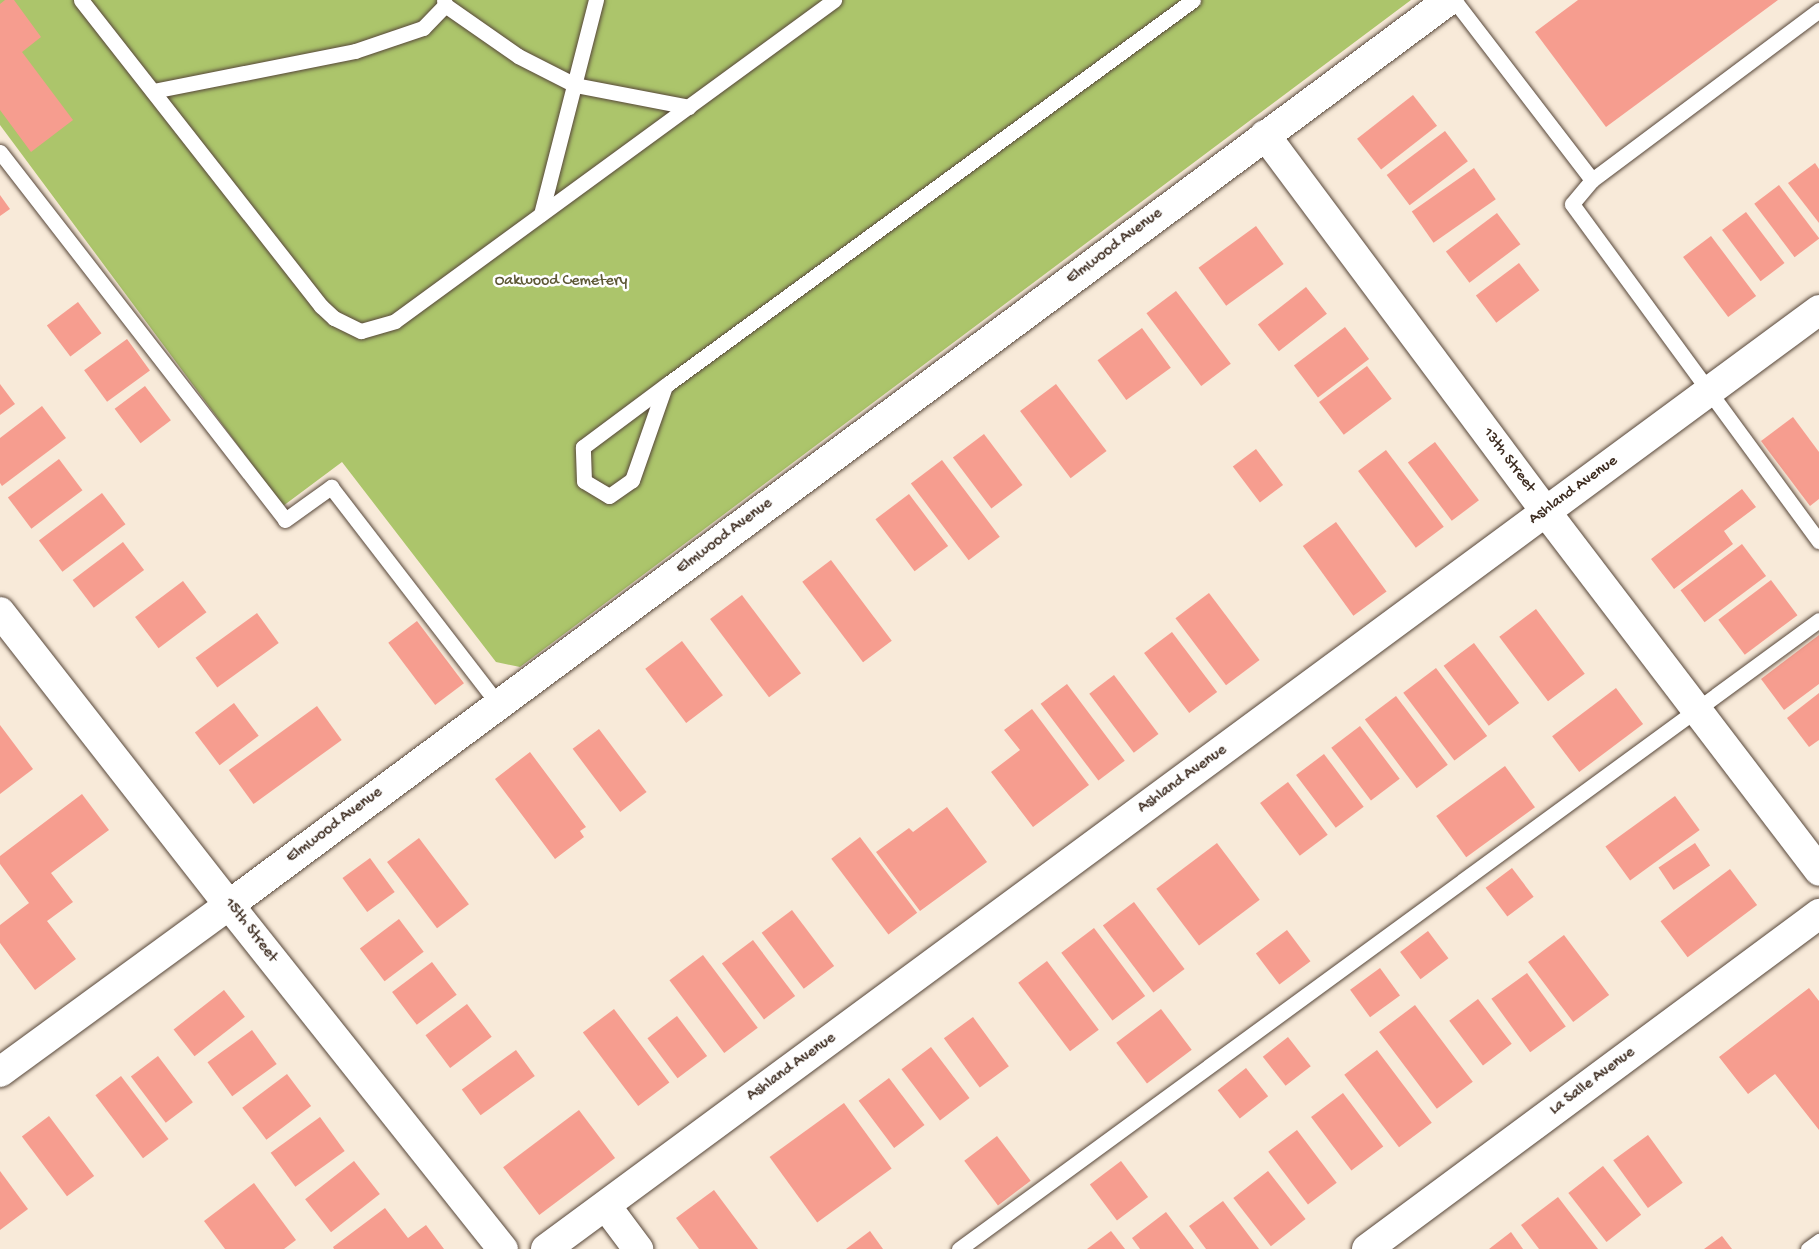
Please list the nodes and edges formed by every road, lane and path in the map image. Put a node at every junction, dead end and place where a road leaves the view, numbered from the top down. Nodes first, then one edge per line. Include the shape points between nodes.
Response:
1 (81, 0) edge
2 (596, 0) edge
3 (834, 0) edge
4 (1193, 0) edge
5 (1451, 0) edge
6 (445, 3) edge
7 (1819, 10) edge
8 (575, 85) junction
9 (153, 92) junction
10 (688, 107) junction
11 (1265, 135) junction
12 (0, 152) edge
13 (1592, 180) junction
14 (541, 214) junction
15 (1819, 310) edge
16 (664, 386) junction
17 (1709, 391) junction
18 (1546, 512) junction
19 (1819, 541) edge
20 (0, 612) edge
21 (1819, 620) edge
22 (499, 705) junction
23 (1697, 711) junction
24 (1819, 871) edge
25 (229, 905) junction
26 (1819, 914) edge
27 (0, 1072) edge
28 (606, 1206) junction
29 (1819, 1241) edge
30 (503, 1249) edge
31 (546, 1249) edge
32 (638, 1249) edge
33 (959, 1249) edge
34 (1367, 1249) edge
35 (1808, 1249) edge

1 - 9 lane
2 - 8 lane
3 - 10 lane
4 - 16 lane
5 - 11 street, Elmwood Avenue
5 - 13 lane
6 - 8 lane via 518,56
6 - 9 lane via 423,28 355,51
7 - 13 lane
8 - 10 lane
8 - 14 lane
9 - 14 lane via 321,306 334,318 361,331 395,321
10 - 14 lane
11 - 18 street, 13th Street
11 - 22 street, Elmwood Avenue
12 - 22 lane via 285,520 331,487
13 - 17 lane via 1572,204
15 - 17 street, Ashland Avenue
16 - 16 lane via 583,447 584,481 609,496 632,480
17 - 18 street, Ashland Avenue
17 - 19 lane
18 - 23 street, 13th Street
18 - 28 street, Ashland Avenue
20 - 25 street, 15th Street
21 - 23 lane
22 - 25 street, Elmwood Avenue
23 - 24 street, 13th Street
23 - 33 lane
25 - 27 street, Elmwood Avenue
25 - 30 street, 15th Street
26 - 34 street, La Salle Avenue
28 - 31 street, Ashland Avenue
28 - 32 street
29 - 35 lane

